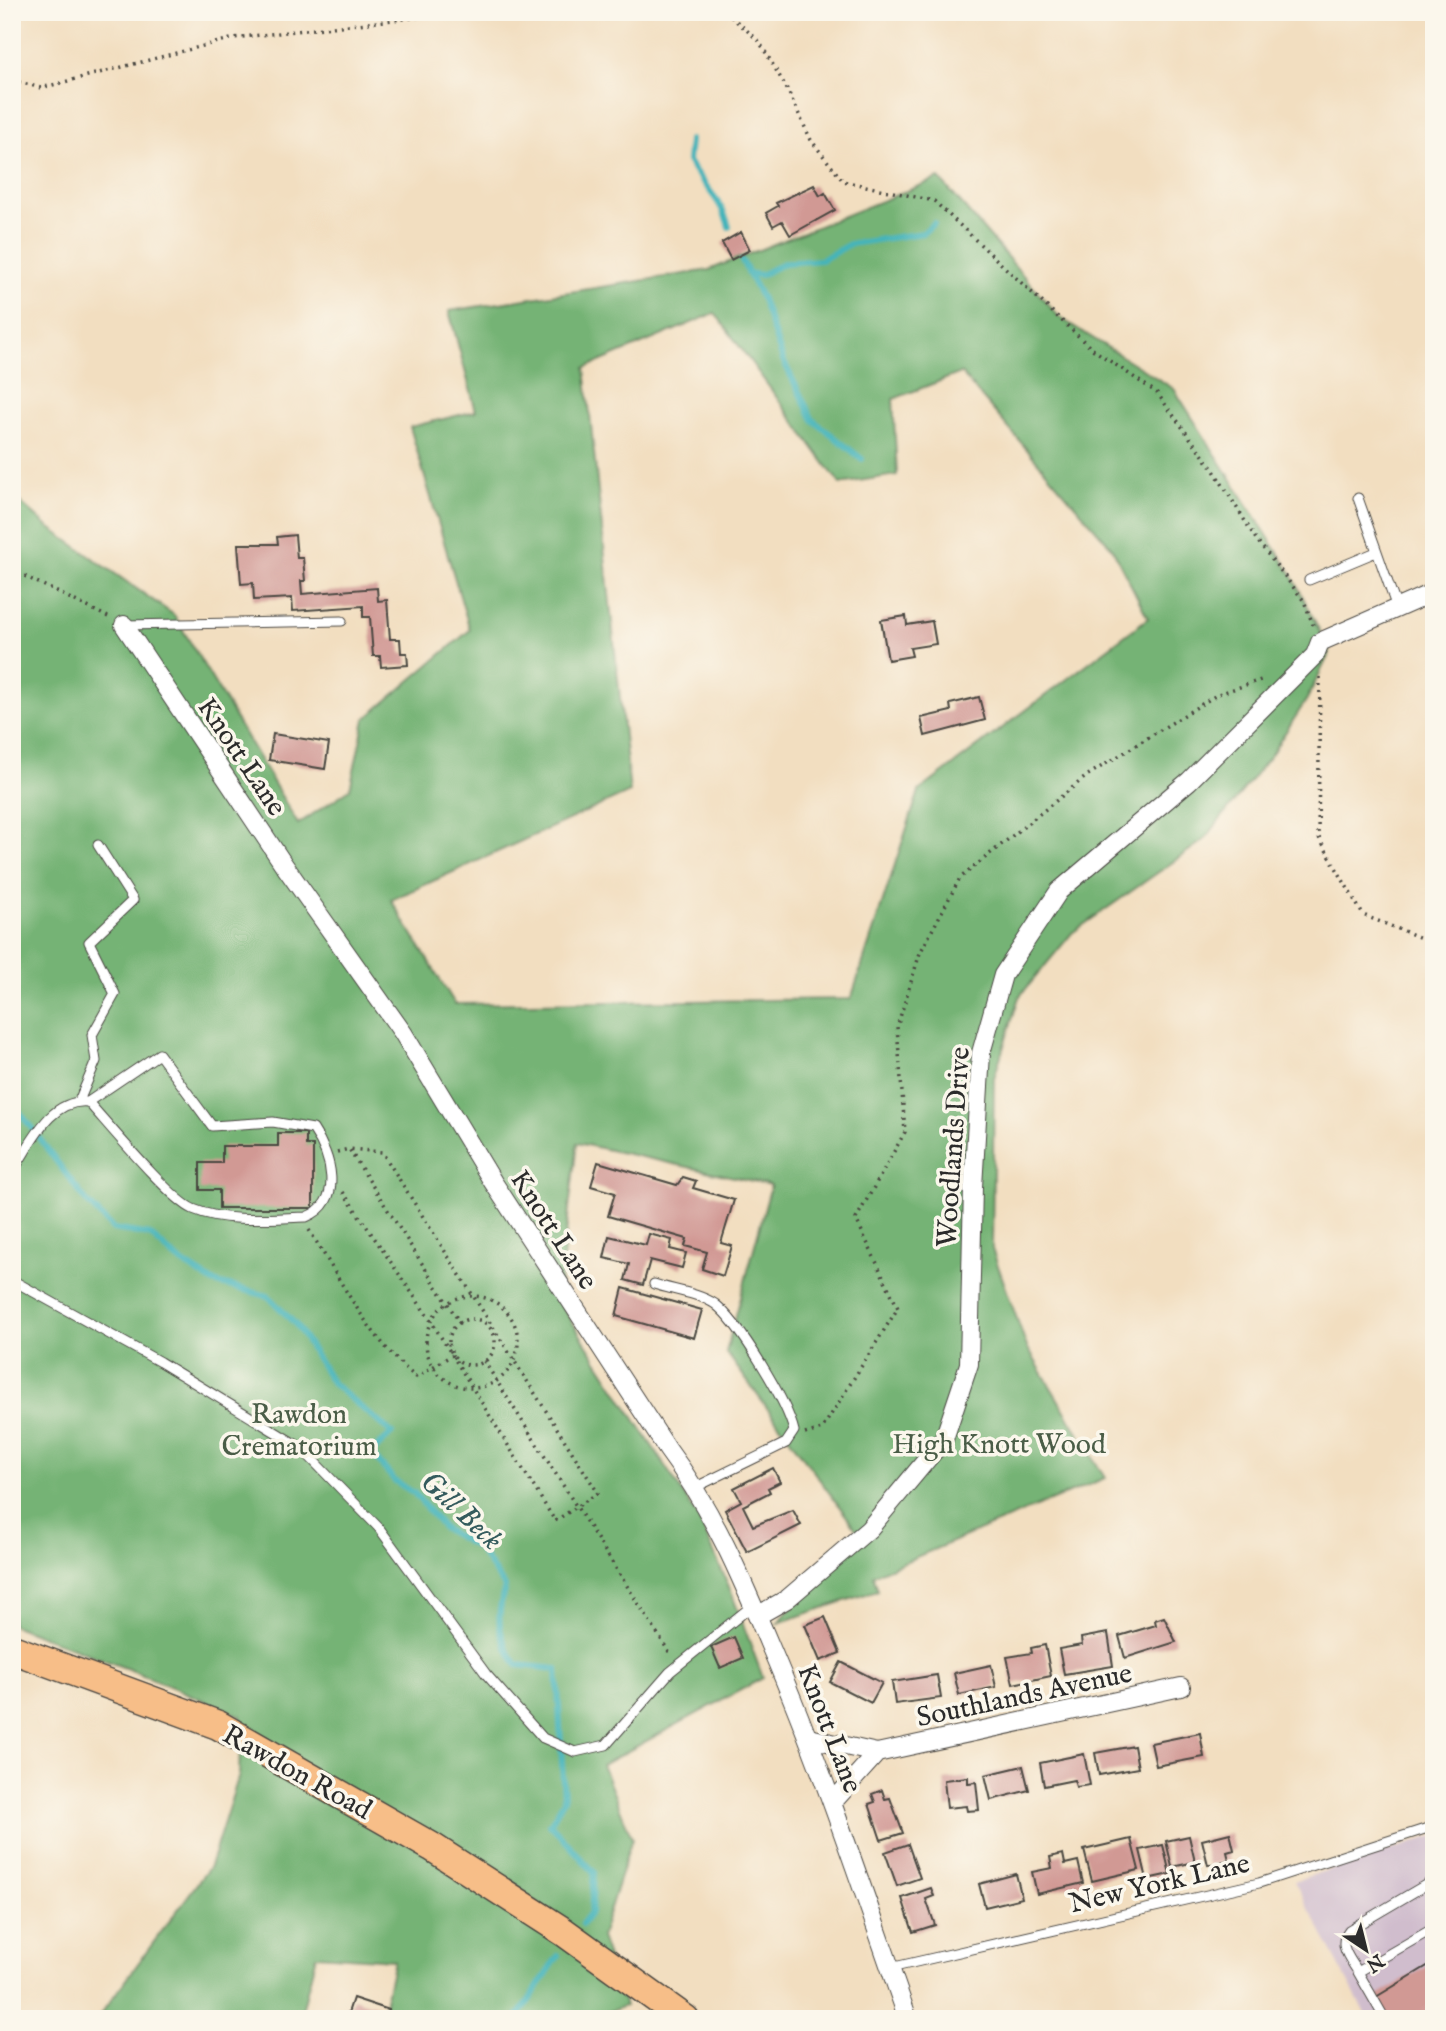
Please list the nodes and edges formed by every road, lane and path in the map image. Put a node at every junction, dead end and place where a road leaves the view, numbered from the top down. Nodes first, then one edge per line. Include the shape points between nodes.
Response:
1 (465, 12) edge
2 (726, 12) edge
3 (12, 80) edge
4 (1358, 498) dead end
5 (1376, 552) junction
6 (12, 570) edge
7 (1309, 580) dead end
8 (1434, 592) edge
9 (1397, 608) junction
10 (342, 621) dead end
11 (124, 625) junction
12 (1320, 642) junction
13 (98, 845) dead end
14 (1434, 943) edge
15 (83, 1101) junction
16 (349, 1149) junction
17 (326, 1155) junction
18 (12, 1172) edge
19 (332, 1175) junction
20 (301, 1217) junction
21 (12, 1280) edge
22 (654, 1284) dead end
23 (471, 1295) junction
24 (448, 1302) junction
25 (431, 1321) junction
26 (460, 1323) junction
27 (491, 1326) junction
28 (452, 1355) junction
29 (484, 1361) junction
30 (514, 1361) junction
31 (433, 1367) junction
32 (496, 1381) junction
33 (472, 1388) junction
34 (696, 1488) junction
35 (577, 1507) junction
36 (755, 1610) junction
37 (12, 1649) edge
38 (678, 1665) junction
39 (1181, 1687) dead end
40 (809, 1738) junction
41 (877, 1753) junction
42 (832, 1803) junction
43 (1434, 1826) edge
44 (1434, 1880) edge
45 (1434, 1928) edge
46 (890, 1968) junction
47 (1357, 1972) junction
48 (685, 2019) edge
49 (908, 2019) edge
50 (1385, 2019) edge

1 - 3 path via 234,38 41,88
2 - 12 path via 758,41 811,141 843,181 934,201 1091,348 1157,393 1304,601
4 - 5 lane
5 - 7 lane
5 - 9 lane
6 - 11 path
8 - 9 street
9 - 12 street
10 - 11 lane
11 - 34 street, Knott Lane via 403,1033 501,1194
12 - 14 path via 1318,836 1363,915
12 - 36 street, Woodlands Drive via 1315,655 1189,781 1059,891 1003,975 981,1053 969,1364 944,1439 869,1529 787,1599
13 - 15 lane via 133,900 89,942 115,994 92,1035 96,1061
15 - 17 lane via 159,1054 212,1126 306,1125 313,1129
15 - 18 lane via 59,1107
15 - 20 lane via 191,1209 223,1217
16 - 17 path
16 - 23 path via 382,1152
16 - 24 path
17 - 19 lane
19 - 20 lane via 325,1203 316,1213
19 - 25 path
20 - 31 path via 384,1348 416,1377
21 - 38 lane via 300,1447 379,1528 486,1674 544,1738 575,1752 606,1745
22 - 34 lane via 712,1302 731,1317 794,1431 786,1443
23 - 24 path
23 - 27 path
23 - 30 path via 501,1305 511,1317 518,1346
24 - 25 path
24 - 26 path
25 - 28 path
25 - 31 path via 426,1348
26 - 27 path via 475,1320
26 - 28 path via 451,1334
27 - 29 path via 494,1349
27 - 30 path
28 - 29 path via 471,1365
28 - 31 path
28 - 33 path
29 - 32 path
30 - 32 path
30 - 35 path via 598,1493
31 - 33 path via 451,1383
32 - 33 path
32 - 35 path
33 - 35 path via 555,1521
34 - 36 street, Knott Lane
35 - 38 path
36 - 38 lane
36 - 40 street, Knott Lane
37 - 48 main road, Rawdon Road via 218,1725 432,1847 564,1932
39 - 41 street, Southlands Avenue
40 - 41 street, Southlands Avenue
40 - 42 street, Knott Lane
41 - 42 street
42 - 46 street, Knott Lane
43 - 46 lane, New York Lane via 1259,1883
44 - 47 lane via 1349,1930 1343,1947
45 - 47 lane
46 - 49 street, Knott Lane
47 - 50 lane

